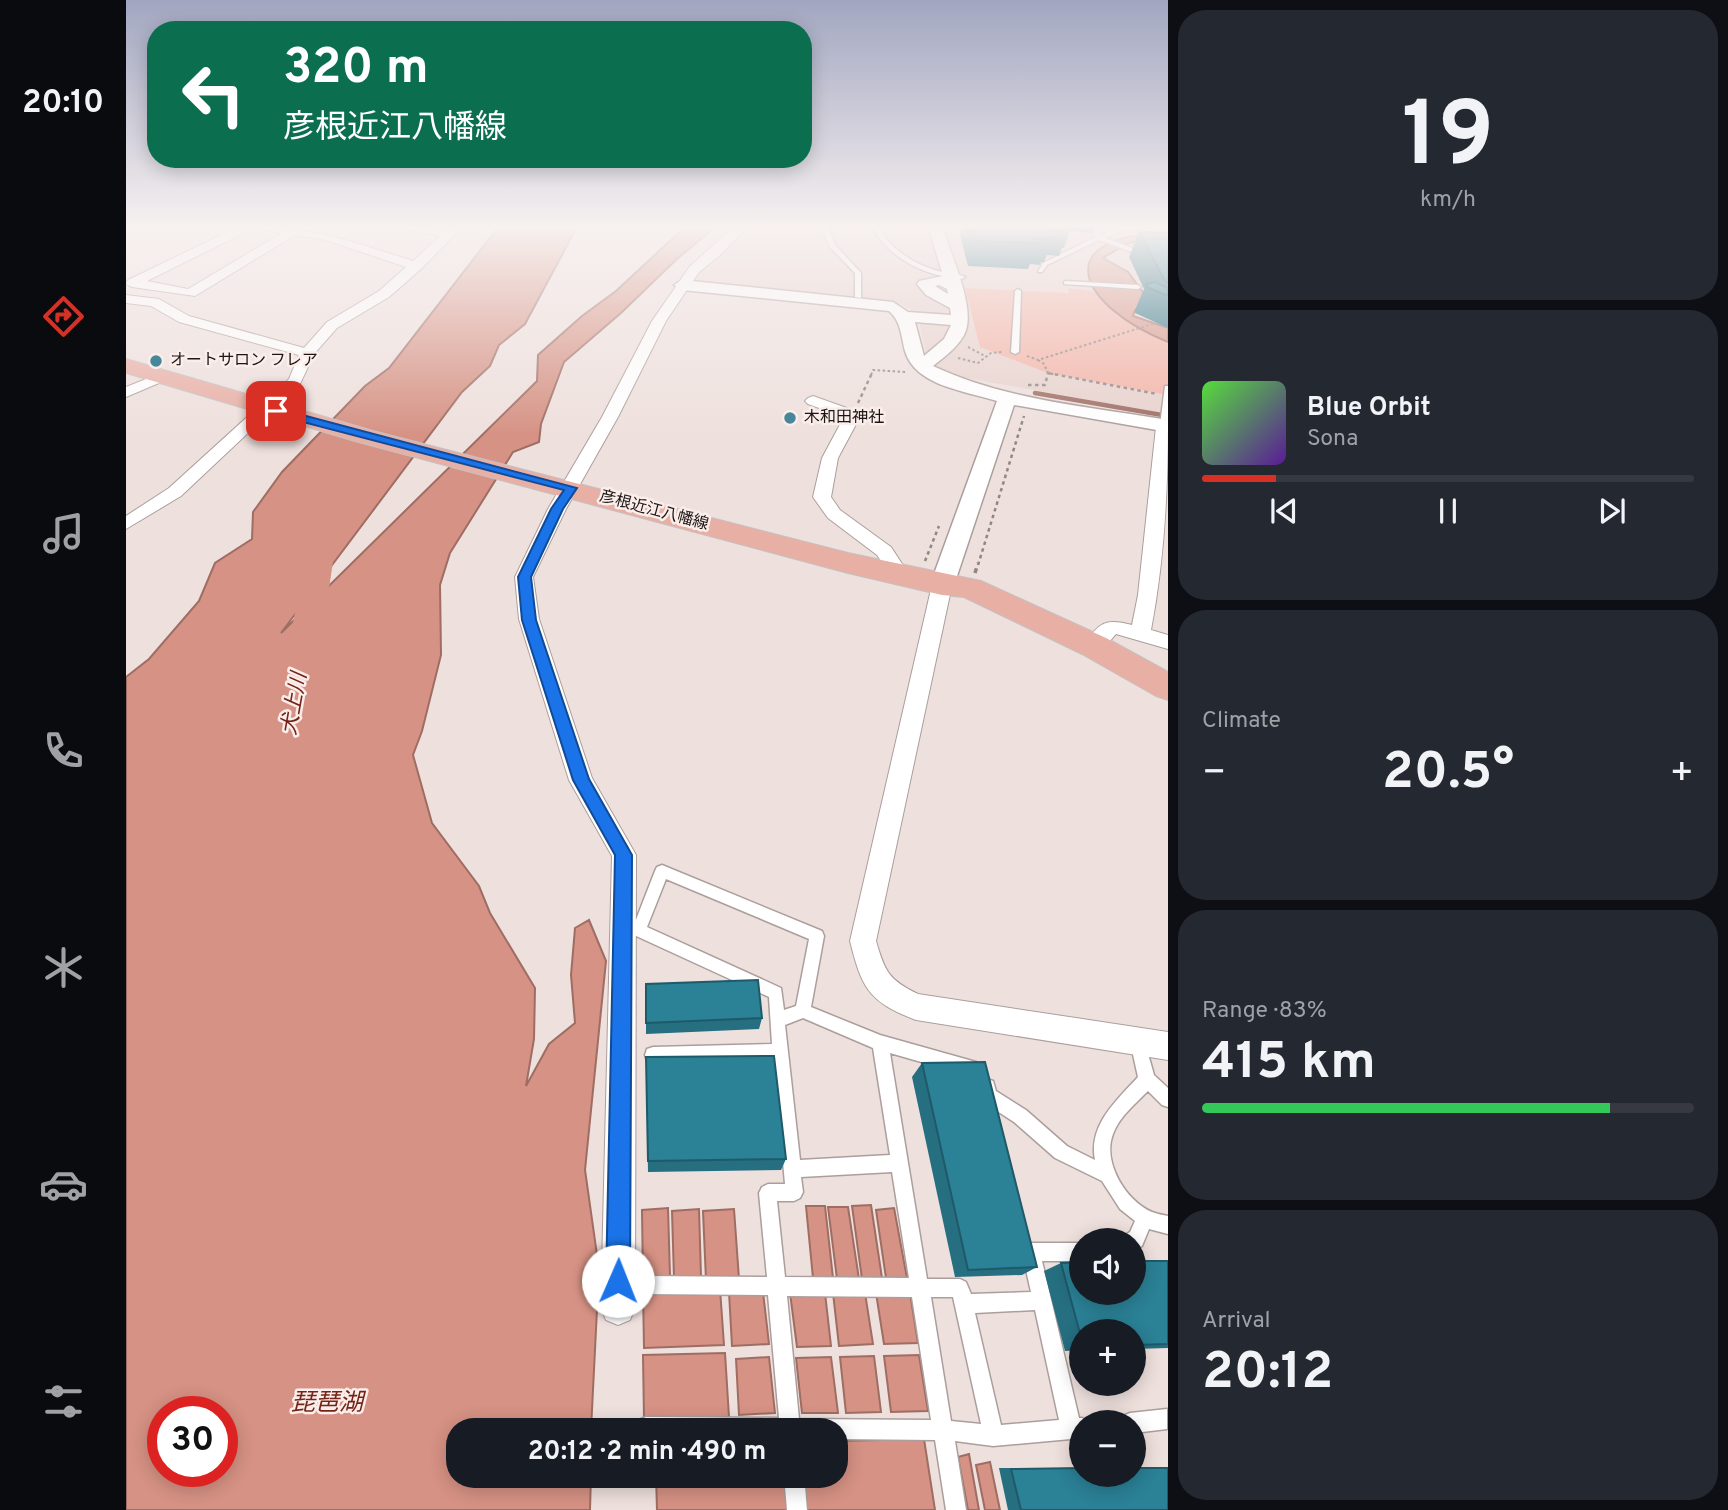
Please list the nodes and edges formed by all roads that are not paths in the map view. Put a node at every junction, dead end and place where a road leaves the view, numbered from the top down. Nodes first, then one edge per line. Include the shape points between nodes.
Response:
1 (381, 295) edge
2 (676, 295) edge
3 (764, 295) edge
4 (936, 295) edge
5 (956, 295) edge
6 (1018, 295) edge
7 (126, 299) edge
8 (958, 313) junction
9 (905, 317) junction
10 (1015, 352) road end
11 (307, 353) junction
12 (126, 366) edge
13 (927, 371) junction
14 (161, 377) junction
15 (126, 392) edge
16 (1167, 392) edge
17 (1021, 395) junction
18 (813, 401) dead end
19 (269, 410) junction
20 (1166, 419) edge
21 (566, 487) junction
22 (1162, 504) edge
23 (126, 524) edge
24 (901, 576) junction
25 (956, 587) junction
26 (1140, 635) junction
27 (1168, 642) edge
28 (1094, 646) junction
29 (1168, 687) edge
30 (803, 1011) junction
31 (777, 1020) junction
32 (1138, 1041) junction
33 (880, 1043) junction
34 (1168, 1046) edge
35 (781, 1052) junction
36 (653, 1055) edge
37 (1147, 1079) junction
38 (989, 1096) junction
39 (1168, 1099) edge
40 (996, 1122) edge
41 (900, 1163) junction
42 (792, 1169) junction
43 (1106, 1174) junction
44 (1145, 1218) junction
45 (1168, 1225) edge
46 (1141, 1228) edge
47 (1069, 1251) edge
48 (776, 1284) junction
49 (643, 1285) dead end
50 (920, 1286) junction
51 (1041, 1301) junction
52 (964, 1304) junction
53 (618, 1308) dead end
54 (1071, 1410) edge
55 (789, 1418) edge
56 (1167, 1419) edge
57 (1146, 1421) edge
58 (848, 1429) edge
59 (1069, 1429) edge
60 (943, 1430) junction
61 (993, 1436) junction
62 (795, 1488) edge
63 (797, 1510) edge
64 (956, 1510) edge

1 - 11 street via 332,324
2 - 21 street
3 - 9 street via 883,304
4 - 8 street
5 - 8 street
6 - 10 lane
7 - 11 street via 154,302 184,319
8 - 9 street
8 - 13 street via 958,332 924,364
9 - 13 street via 916,362
11 - 19 street via 295,381
12 - 14 main road, 彦根近江八幡線
13 - 17 street
14 - 15 street
14 - 19 main road, 彦根近江八幡線
16 - 20 lane
17 - 20 street
17 - 25 street
18 - 24 street via 853,415 830,458 822,497 834,514 884,551
19 - 21 main road, 彦根近江八幡線
19 - 23 street via 175,492
20 - 22 street
21 - 24 main road, 彦根近江八幡線
21 - 53 street via 524,577 532,630 581,780 624,855
22 - 26 street
24 - 25 main road, 彦根近江八幡線
25 - 28 main road, 彦根近江八幡線
25 - 32 street via 863,942 871,969 882,991 916,1007
26 - 27 street
26 - 28 street via 1112,626
28 - 29 main road, 彦根近江八幡線
30 - 31 lane
30 - 31 lane via 817,936 662,870 639,930 776,993
30 - 33 lane
31 - 35 lane
32 - 34 street
32 - 37 lane
33 - 38 lane via 982,1072
33 - 41 lane
35 - 36 lane
35 - 42 lane
37 - 39 lane
37 - 43 lane via 1106,1126 1101,1147
38 - 40 lane
38 - 43 lane via 1061,1152
41 - 42 lane
41 - 50 lane
42 - 48 lane via 794,1192 768,1193
43 - 44 lane
44 - 45 lane
44 - 46 lane
47 - 51 lane via 1029,1246
48 - 49 lane
48 - 50 lane
48 - 55 lane
50 - 52 lane via 960,1288
50 - 60 lane
51 - 52 lane
51 - 54 lane
52 - 61 lane
56 - 57 lane
58 - 60 lane
59 - 61 lane
60 - 61 lane
60 - 64 lane
62 - 63 lane

